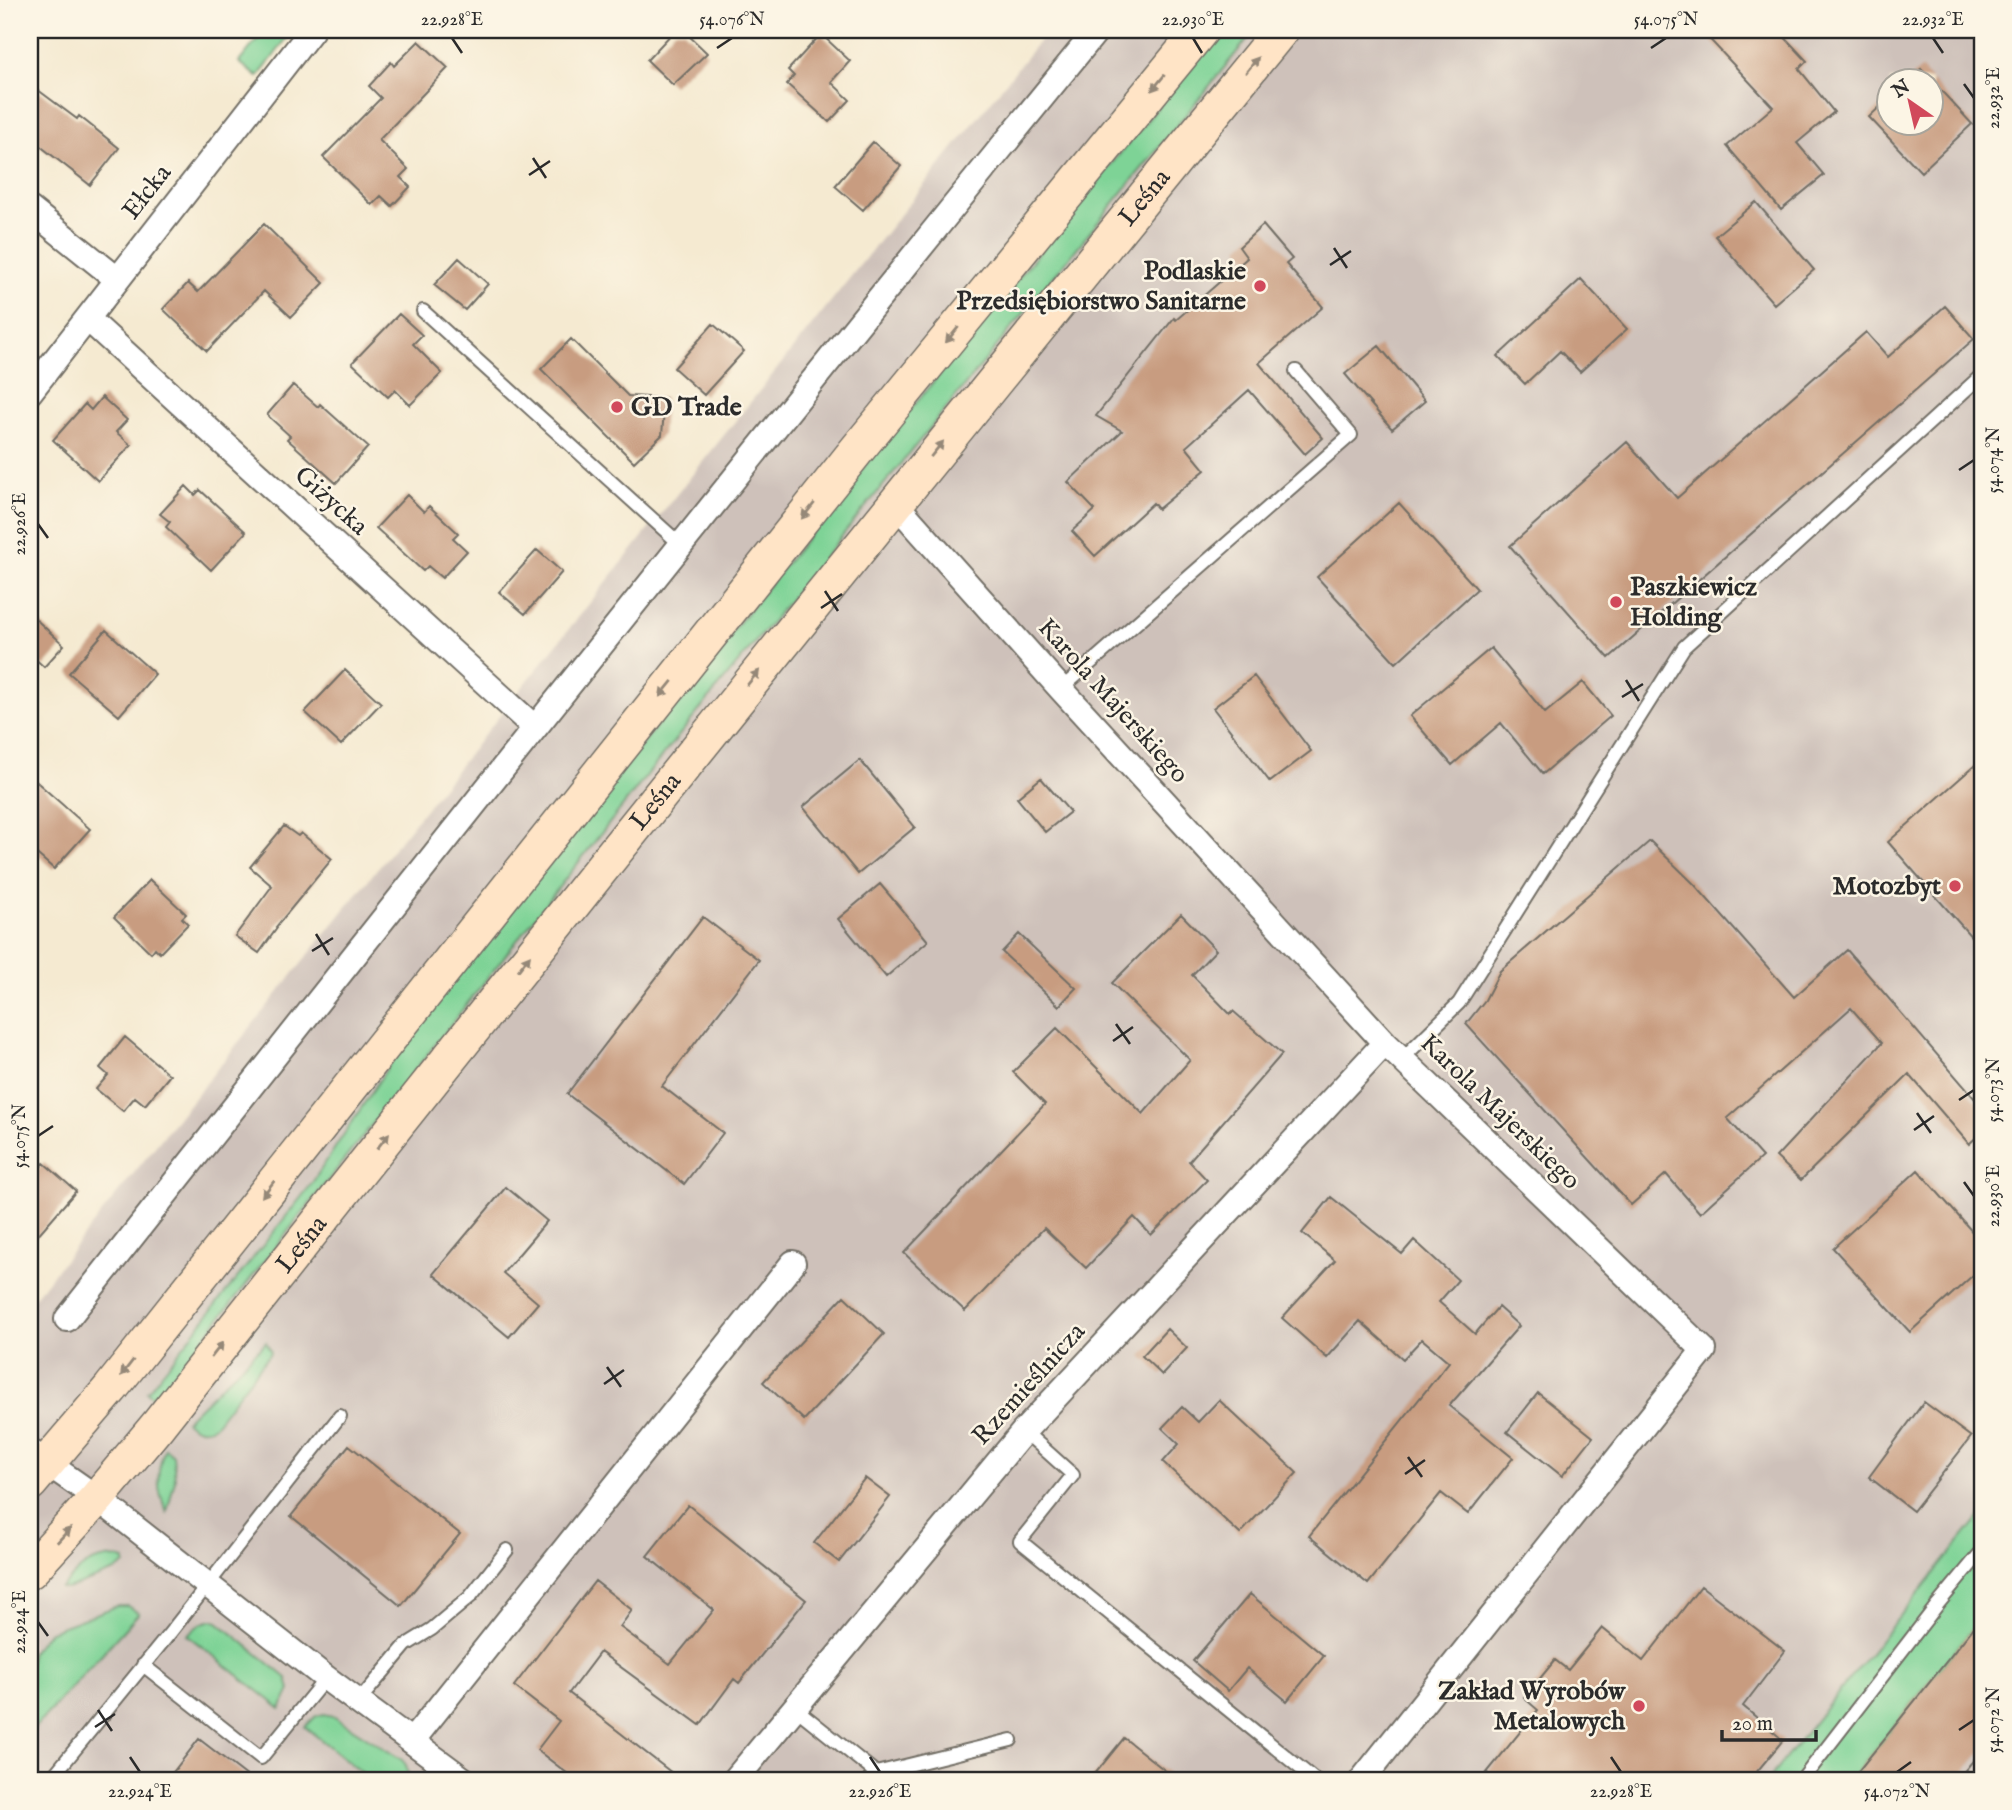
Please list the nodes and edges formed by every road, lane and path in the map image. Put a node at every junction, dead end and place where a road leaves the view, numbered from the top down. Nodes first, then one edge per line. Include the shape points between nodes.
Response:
1 (312, 30) edge
2 (1201, 30) edge
3 (1280, 30) edge
4 (1086, 34) edge
5 (30, 209) edge
6 (117, 279) junction
7 (424, 311) dead end
8 (88, 319) junction
9 (1296, 371) dead end
10 (1982, 376) edge
11 (30, 392) edge
12 (894, 502) junction
13 (680, 544) junction
14 (1061, 689) junction
15 (534, 727) junction
16 (1393, 1051) junction
17 (793, 1263) dead end
18 (67, 1319) dead end
19 (340, 1416) dead end
20 (1024, 1431) junction
21 (35, 1466) edge
22 (97, 1498) junction
23 (507, 1550) dead end
24 (1982, 1551) edge
25 (30, 1571) edge
26 (208, 1584) junction
27 (143, 1665) junction
28 (326, 1678) junction
29 (359, 1702) junction
30 (795, 1708) junction
31 (1011, 1740) dead end
32 (412, 1741) junction
33 (449, 1776) edge
34 (873, 1776) edge
35 (50, 1780) edge
36 (735, 1780) edge
37 (1315, 1780) edge
38 (1362, 1780) edge
39 (1802, 1780) edge

1 - 6 street, Ełcka
2 -> 21 main road via 856,451 111,1388
12 -> 3 main road, Leśna
4 - 13 street
5 - 6 street
6 - 8 street, Ełcka
7 - 13 lane
8 - 11 street, Ełcka
8 - 15 street, Giżycka
9 - 14 lane via 1351,435
10 - 16 lane via 1684,647 1459,1003
12 - 14 street, Karola Majerskiego
22 -> 12 main road, Leśna
13 - 15 street
14 - 16 street, Karola Majerskiego
15 - 18 street
16 - 20 street, Rzemieślnicza
16 - 38 street, Karola Majerskiego via 1704,1350
17 - 32 street
19 - 26 lane
20 - 30 street, Rzemieślnicza
20 - 37 lane via 1073,1475 1020,1541
21 - 22 street
25 -> 22 main road, Leśna
22 - 26 street
23 - 29 lane via 470,1597 406,1644
24 - 39 lane
26 - 27 lane
26 - 28 street
27 - 28 lane via 261,1758
27 - 35 lane
28 - 29 street
29 - 32 street
30 - 34 lane
30 - 36 street, Rzemieślnicza
31 - 34 lane
32 - 33 street

